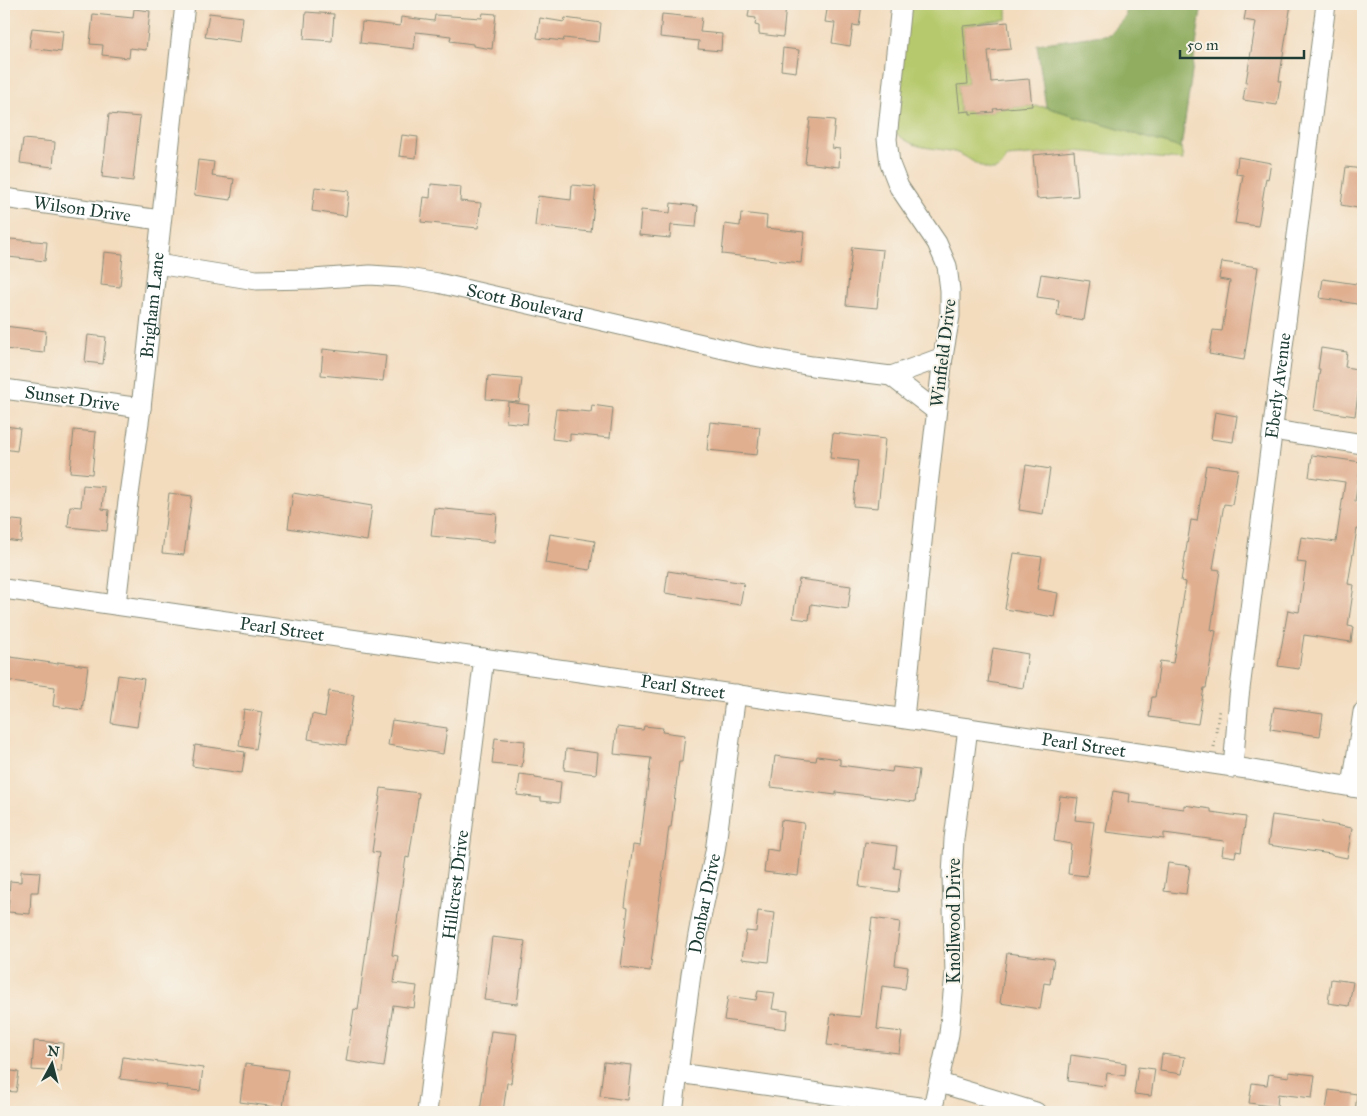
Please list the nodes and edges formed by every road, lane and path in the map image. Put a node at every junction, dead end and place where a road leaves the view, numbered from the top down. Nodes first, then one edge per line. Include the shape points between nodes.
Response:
1 (185, 4) edge
2 (901, 4) edge
3 (1326, 4) edge
4 (4, 198) edge
5 (160, 220) junction
6 (157, 264) junction
7 (943, 357) junction
8 (891, 376) junction
9 (4, 389) edge
10 (141, 408) junction
11 (936, 411) junction
12 (1273, 430) junction
13 (1363, 444) edge
14 (4, 589) edge
15 (116, 605) junction
16 (484, 658) junction
17 (736, 694) junction
18 (1363, 712) edge
19 (904, 718) junction
20 (968, 728) junction
21 (1233, 768) junction
22 (1358, 788) edge
23 (678, 1073) junction
24 (940, 1083) junction
25 (933, 1111) edge
26 (427, 1112) edge
27 (673, 1112) edge
28 (1036, 1112) edge

1 - 5 street, Brigham Lane
2 - 7 street, Winfield Drive via 888,152 898,187 937,243 947,266 950,316
3 - 12 street, Eberly Avenue
4 - 5 street, Wilson Drive
5 - 6 street, Brigham Lane
6 - 8 street, Scott Boulevard via 256,280 370,275 438,283 754,356
6 - 10 street, Brigham Lane
7 - 8 street, Scott Boulevard
7 - 11 street, Winfield Drive
8 - 11 street
9 - 10 street, Sunset Drive
10 - 15 street, Brigham Lane
11 - 19 street, Winfield Drive
12 - 13 street
12 - 21 street, Eberly Avenue
14 - 15 street, Pearl Street
15 - 16 street, Pearl Street
16 - 17 street, Pearl Street
16 - 26 street, Hillcrest Drive
17 - 19 street, Pearl Street
17 - 23 street, Donbar Drive via 715,852 691,974
18 - 22 street
19 - 20 street, Pearl Street
20 - 21 street, Pearl Street
20 - 24 street, Knollwood Drive via 952,876 956,973
21 - 22 street, Pearl Street
23 - 25 street
23 - 27 street, Donbar Drive
24 - 25 street, Knollwood Drive
24 - 28 street

